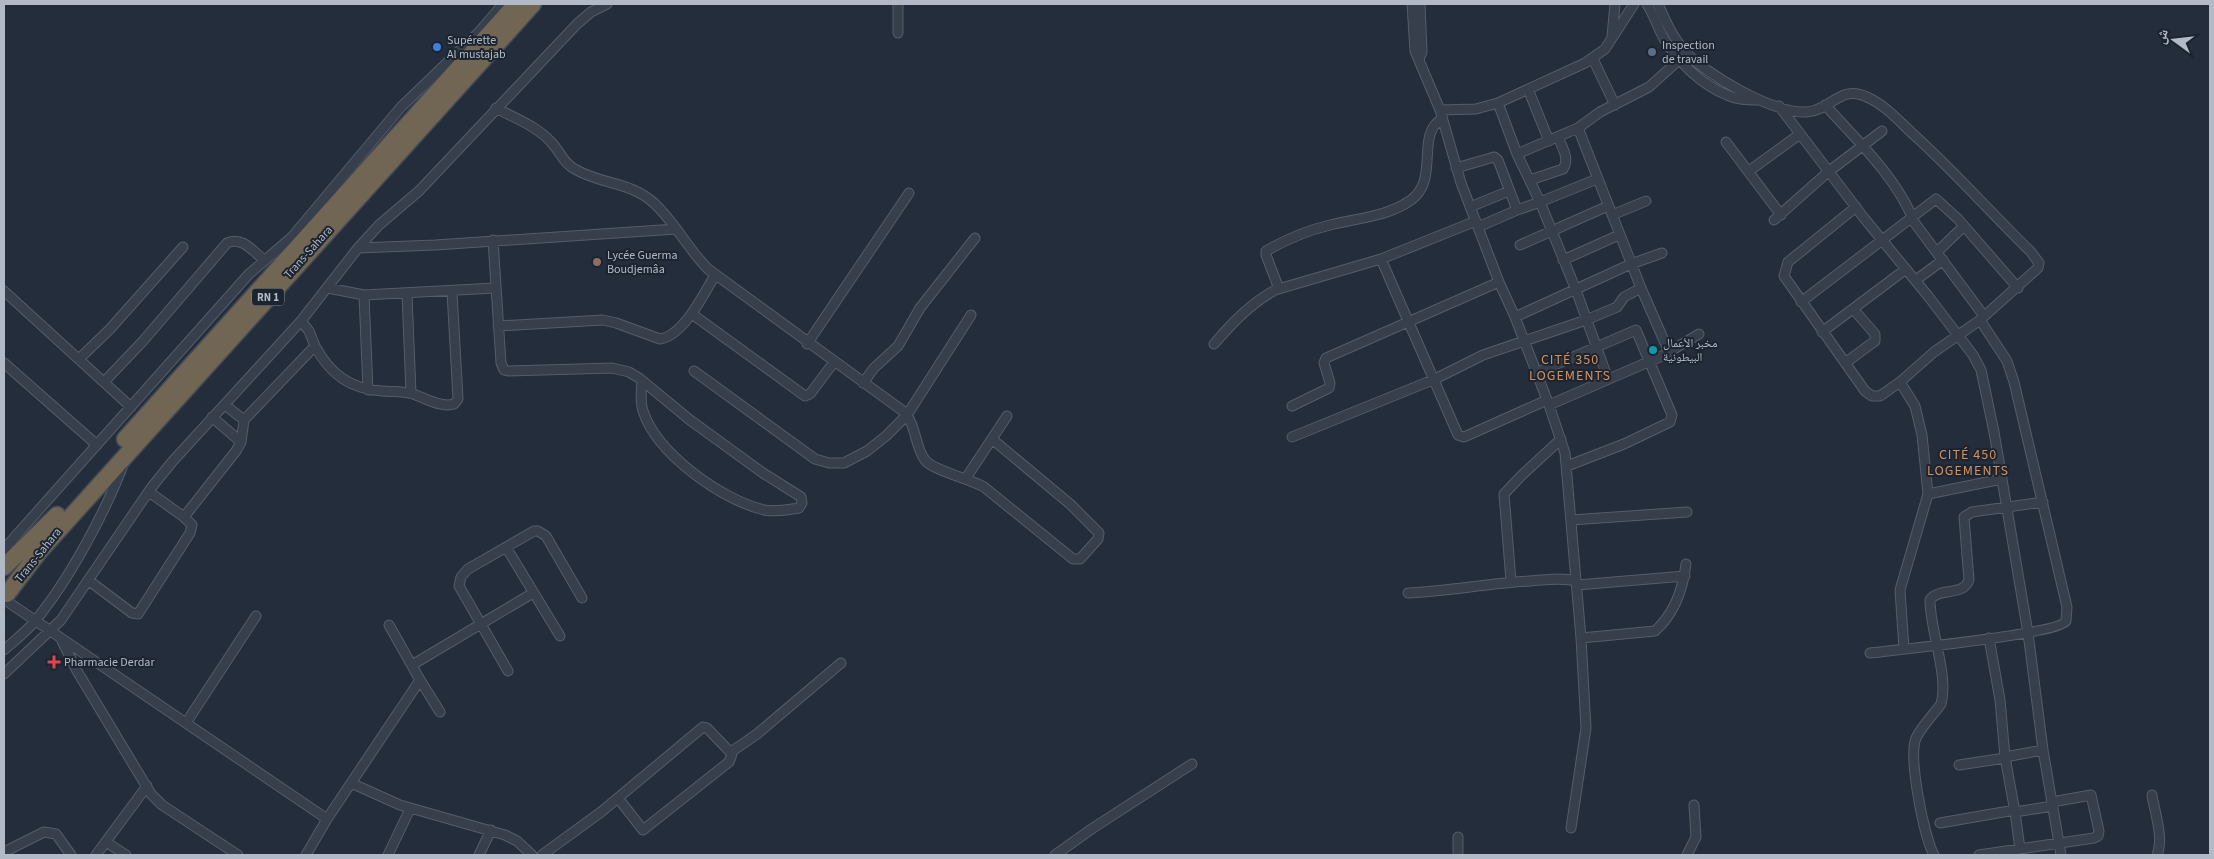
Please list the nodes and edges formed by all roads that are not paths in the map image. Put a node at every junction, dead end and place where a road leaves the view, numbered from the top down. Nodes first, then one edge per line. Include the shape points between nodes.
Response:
1 (503, 4) edge
2 (516, 4) edge
3 (533, 4) edge
4 (607, 4) edge
5 (898, 4) edge
6 (1412, 4) edge
7 (1420, 4) edge
8 (1616, 4) edge
9 (1634, 4) edge
10 (1647, 4) edge
11 (1658, 4) edge
12 (1417, 24) junction
13 (898, 33) dead end
14 (1612, 37) junction
15 (1593, 59) junction
16 (1679, 60) junction
17 (1528, 89) junction
18 (1760, 100) junction
19 (1498, 103) junction
20 (1615, 105) junction
21 (1825, 105) junction
22 (1778, 106) junction
23 (496, 108) junction
24 (1440, 110) junction
25 (1442, 119) junction
26 (1578, 128) junction
27 (1882, 131) dead end
28 (1800, 134) junction
29 (1554, 139) junction
30 (1726, 142) dead end
31 (1862, 146) junction
32 (1518, 154) junction
33 (1456, 168) junction
34 (1749, 171) junction
35 (1828, 172) junction
36 (1597, 179) junction
37 (1530, 180) junction
38 (1509, 191) junction
39 (909, 193) dead end
40 (1646, 201) dead end
41 (1540, 202) junction
42 (1856, 206) junction
43 (1470, 207) junction
44 (1517, 210) junction
45 (1610, 211) junction
46 (1912, 216) junction
47 (1477, 224) junction
48 (1964, 226) junction
49 (676, 229) junction
50 (1552, 231) junction
51 (1619, 235) junction
52 (976, 238) dead end
53 (1882, 239) junction
54 (493, 240) junction
55 (1520, 245) dead end
56 (183, 248) dead end
57 (358, 248) junction
58 (1662, 252) dead end
59 (1937, 252) junction
60 (1381, 259) junction
61 (264, 260) junction
62 (1563, 260) junction
63 (1943, 260) junction
64 (1631, 264) junction
65 (1906, 269) junction
66 (715, 275) junction
67 (1916, 280) junction
68 (1499, 282) junction
69 (328, 288) junction
70 (496, 288) junction
71 (1640, 288) junction
72 (2018, 288) junction
73 (1279, 289) junction
74 (1576, 290) junction
75 (4, 291) edge
76 (452, 292) junction
77 (406, 294) junction
78 (364, 296) junction
79 (1801, 302) junction
80 (1854, 310) junction
81 (692, 314) junction
82 (971, 315) dead end
83 (1515, 317) junction
84 (1982, 318) junction
85 (1586, 320) junction
86 (301, 321) junction
87 (1408, 322) junction
88 (498, 326) junction
89 (1822, 332) junction
90 (1699, 334) dead end
91 (1958, 336) junction
92 (1524, 341) junction
93 (808, 344) junction
94 (1214, 344) dead end
95 (315, 346) junction
96 (1596, 348) junction
97 (1669, 352) junction
98 (80, 359) junction
99 (1648, 361) junction
100 (834, 362) junction
101 (4, 363) edge
102 (1845, 363) junction
103 (694, 371) dead end
104 (1536, 373) junction
105 (1435, 378) junction
106 (1608, 379) junction
107 (642, 381) junction
108 (104, 382) junction
109 (1900, 382) junction
110 (863, 383) junction
111 (368, 390) junction
112 (411, 393) junction
113 (1548, 403) junction
114 (225, 405) junction
115 (1292, 406) dead end
116 (131, 407) junction
117 (906, 415) junction
118 (1007, 416) dead end
119 (212, 417) junction
120 (244, 420) junction
121 (1292, 437) dead end
122 (992, 439) junction
123 (1561, 439) junction
124 (241, 442) junction
125 (97, 445) junction
126 (129, 451) junction
127 (1567, 466) junction
128 (966, 478) junction
129 (2002, 479) junction
130 (149, 492) junction
131 (1928, 494) junction
132 (2042, 502) junction
133 (2007, 506) junction
134 (1687, 512) dead end
135 (184, 517) junction
136 (1571, 520) junction
137 (506, 547) junction
138 (4, 550) edge
139 (1686, 564) dead end
140 (4, 566) edge
141 (1685, 576) junction
142 (88, 580) junction
143 (1511, 581) junction
144 (1576, 583) junction
145 (1408, 593) dead end
146 (533, 594) junction
147 (5, 595) edge
148 (582, 598) dead end
149 (256, 616) dead end
150 (35, 622) junction
151 (389, 625) dead end
152 (480, 625) junction
153 (50, 632) junction
154 (2028, 633) junction
155 (560, 636) dead end
156 (1581, 638) junction
157 (1990, 638) junction
158 (60, 639) junction
159 (1936, 645) junction
160 (1904, 649) junction
161 (4, 650) edge
162 (1870, 653) dead end
163 (841, 663) dead end
164 (412, 665) junction
165 (508, 671) dead end
166 (4, 674) edge
167 (420, 680) junction
168 (440, 712) dead end
169 (186, 724) junction
170 (2043, 750) junction
171 (731, 752) junction
172 (2005, 757) junction
173 (1192, 764) dead end
174 (1959, 765) dead end
175 (351, 783) junction
176 (147, 786) junction
177 (2152, 795) dead end
178 (618, 798) junction
179 (2052, 804) junction
180 (1694, 805) dead end
181 (410, 809) junction
182 (2015, 811) junction
183 (327, 819) junction
184 (1940, 823) dead end
185 (1571, 828) dead end
186 (491, 830) junction
187 (1458, 837) dead end
188 (106, 842) junction
189 (2058, 843) junction
190 (2020, 849) junction
191 (4, 852) edge
192 (71, 855) edge
193 (96, 855) edge
194 (126, 855) edge
195 (238, 855) edge
196 (306, 855) edge
197 (388, 855) edge
198 (479, 855) edge
199 (532, 855) edge
200 (542, 855) edge
201 (1055, 855) edge
202 (1458, 855) edge
203 (1687, 855) edge
204 (1934, 855) edge
205 (1979, 855) edge
206 (2061, 855) edge
207 (2157, 855) edge

1 - 61 street via 479,32 401,107 292,237
2 - 140 highway, Trans-Sahara / RN 1 via 49,524
3 - 126 highway, Trans-Sahara / RN 1
4 - 23 street via 577,24
5 - 13 street
6 - 12 street
7 - 12 street
8 - 14 street
9 - 14 street
10 - 16 street
11 - 18 street via 1676,39 1700,65
12 - 24 street via 1415,51
14 - 15 street via 1605,49
15 - 17 street
15 - 20 street
16 - 18 street via 1728,96
16 - 20 street via 1649,88
17 - 19 street
17 - 29 street
18 - 22 street
19 - 24 street via 1476,109
19 - 32 street
20 - 26 street
21 - 22 street via 1806,112
21 - 31 street
21 - 72 street via 1848,93 1869,98 1948,165 2037,260 2038,268
22 - 28 street
23 - 49 street via 551,141 571,167 588,176 641,192 656,204
23 - 57 street via 419,191 379,224
24 - 25 street
25 - 33 street
25 - 73 street via 1434,124 1430,134 1423,187 1410,200 1374,216 1330,225 1266,251
26 - 29 street
26 - 36 street
27 - 31 street
28 - 34 street
28 - 35 street
29 - 32 street
29 - 37 street via 1567,160 1566,165 1563,169
30 - 34 street
31 - 35 street
31 - 46 street
32 - 37 street
33 - 38 street via 1494,157
33 - 43 street
34 - 35 street via 1777,218
35 - 42 street
36 - 41 street
36 - 45 street
37 - 41 street
38 - 43 street
38 - 44 street
39 - 93 street
40 - 45 street
41 - 44 street
41 - 50 street
42 - 53 street
42 - 79 street via 1788,262 1784,276
43 - 47 street
44 - 47 street
45 - 50 street
45 - 51 street
46 - 48 street via 1936,199
46 - 53 street
46 - 59 street
47 - 60 street
47 - 68 street
48 - 59 street
48 - 72 street
49 - 54 street
49 - 66 street via 690,250
50 - 55 street
50 - 62 street
51 - 62 street
51 - 64 street
52 - 110 street via 920,308 898,346
53 - 65 street
53 - 79 street
54 - 57 street via 435,246
54 - 70 street
56 - 98 street
57 - 69 street
58 - 64 street
59 - 63 street
60 - 73 street
60 - 87 street
61 - 108 street via 242,242 232,240 227,243
61 - 116 street
62 - 74 street
63 - 67 street
63 - 84 street
64 - 71 street
64 - 74 street
65 - 67 street
65 - 80 street
66 - 81 street
66 - 93 street
67 - 91 street
68 - 83 street
68 - 87 street
69 - 78 street
69 - 86 street
70 - 76 street
70 - 88 street
71 - 85 street via 1624,297 1617,307
71 - 97 street
72 - 84 street
73 - 94 street via 1243,312
74 - 83 street
74 - 85 street
75 - 98 street
76 - 77 street
76 - 112 street via 458,399 454,404 445,405
77 - 78 street
77 - 112 street
78 - 111 street
79 - 89 street
80 - 89 street
80 - 102 street via 1876,338
81 - 88 street via 677,330 660,339 603,320
81 - 100 street via 803,396 810,394
82 - 117 street
83 - 92 street
84 - 91 street
84 - 132 street via 2010,368
85 - 92 street
85 - 96 street
86 - 95 street
86 - 114 street
87 - 105 street
87 - 115 street via 1326,358 1324,363 1330,388
88 - 107 street via 501,363 508,372 612,368 629,372
89 - 102 street
90 - 97 street
91 - 109 street
91 - 129 street via 1978,364 1985,382
92 - 104 street
92 - 105 street
93 - 100 street
95 - 111 street via 334,373
95 - 120 street
96 - 99 street via 1635,330
96 - 104 street
96 - 106 street
97 - 99 street
98 - 108 street
99 - 106 street
99 - 127 street via 1672,420 1624,444
100 - 110 street
101 - 125 street
102 - 109 street via 1872,396 1880,396
103 - 117 street via 815,459 829,463 844,463 867,451
104 - 113 street
105 - 113 street via 1456,433 1462,437
105 - 121 street
106 - 113 street
107 - 107 street via 642,410 668,453 684,466 742,503 777,511 799,508 801,497 705,431
108 - 116 street
109 - 131 street via 1915,406 1922,435
110 - 117 street
111 - 112 street
113 - 123 street
114 - 119 street
114 - 120 street
116 - 125 street
117 - 128 street via 912,422 925,461 936,469
118 - 122 street
119 - 124 street
119 - 130 street
120 - 124 street
122 - 128 street
122 - 128 street via 1070,504 1099,533 1098,539 1080,560 1073,559 984,487
123 - 127 street
123 - 143 street via 1505,493
124 - 135 street
125 - 138 street
126 - 147 highway, Trans-Sahara / RN 1
126 - 150 street via 99,518
127 - 136 street
129 - 131 street
129 - 133 street
130 - 135 street
130 - 142 street
131 - 160 street via 1900,590
132 - 133 street
132 - 154 street via 2068,615 2060,627
133 - 154 street
133 - 159 street via 1972,512 1964,517 1969,580 1964,588 1931,597 1930,618
134 - 136 street
135 - 142 street via 193,528 138,614 132,613
136 - 144 street
137 - 146 street
137 - 148 street via 534,531 542,532
137 - 152 street via 468,569 459,582
139 - 141 street
141 - 144 street
141 - 156 street via 1679,597 1655,631
142 - 153 street
143 - 144 street via 1564,579
143 - 145 street
144 - 156 street
146 - 152 street
146 - 155 street
147 - 150 street
149 - 169 street
150 - 153 street
150 - 161 street
151 - 164 street
152 - 164 street
152 - 165 street
153 - 158 street
153 - 166 street
154 - 157 street
154 - 170 street
156 - 185 street via 1586,728
157 - 159 street
157 - 172 street
158 - 169 street
158 - 176 street
159 - 160 street
159 - 204 street via 1943,685 1941,704 1916,738 1914,750 1922,818
160 - 162 street
163 - 171 street via 770,724
164 - 167 street
167 - 168 street
167 - 175 street
169 - 183 street
170 - 172 street
170 - 179 street
171 - 178 street via 703,727
171 - 178 street via 729,762 643,830
172 - 174 street
172 - 182 street
173 - 201 street
175 - 181 street
175 - 183 street
176 - 188 street
176 - 195 street via 162,805
177 - 207 street via 2159,832
178 - 200 street
179 - 182 street
179 - 189 street
179 - 189 street via 2090,795 2099,830 2096,838
180 - 203 street via 1696,837
181 - 186 street
181 - 197 street
182 - 184 street
182 - 190 street
183 - 196 street
186 - 198 street
186 - 199 street via 517,842
187 - 202 street
188 - 193 street
188 - 194 street
189 - 190 street
189 - 206 street
190 - 205 street
191 - 192 street via 46,832 56,834

